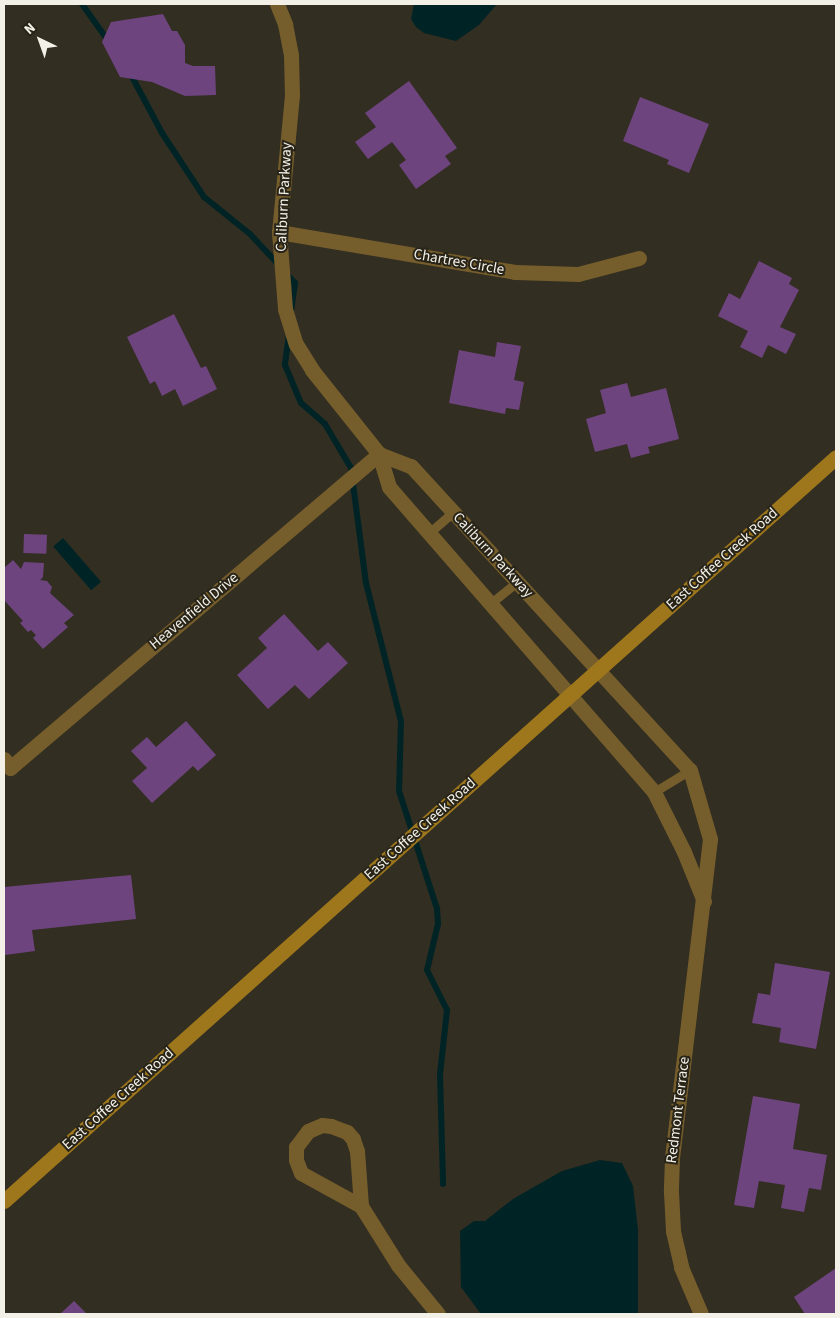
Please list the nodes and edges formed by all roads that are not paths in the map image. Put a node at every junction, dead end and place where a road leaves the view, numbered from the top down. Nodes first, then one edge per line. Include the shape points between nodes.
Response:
1 (277, 4) edge
2 (280, 232) junction
3 (639, 258) dead end
4 (378, 454) junction
5 (836, 457) edge
6 (453, 512) junction
7 (429, 533) junction
8 (517, 582) junction
9 (491, 604) junction
10 (598, 670) junction
11 (571, 694) junction
12 (7, 764) edge
13 (690, 770) junction
14 (654, 792) junction
15 (704, 901) junction
16 (4, 1201) edge
17 (361, 1206) junction
18 (438, 1314) edge
19 (702, 1314) edge

1 - 2 street, Caliburn Parkway via 285,24 292,95
2 - 3 street, Chartres Circle via 515,272 578,274
2 - 4 street, Caliburn Parkway via 285,309 296,344 312,370
4 - 6 street, Caliburn Parkway via 411,466
4 - 7 street, Caliburn Parkway via 389,487
4 - 12 street, Heavenfield Drive
5 - 10 street, East Coffee Creek Road
6 - 7 lane
6 - 8 street, Caliburn Parkway
7 - 9 street, Caliburn Parkway
8 - 9 lane
8 - 10 street, Caliburn Parkway
9 - 11 street, Caliburn Parkway
10 - 11 street, East Coffee Creek Road
10 - 13 street, Redmont Terrace
11 - 14 street, Redmont Terrace
11 - 16 street, East Coffee Creek Road
13 - 14 lane
13 - 15 street, Redmont Terrace via 710,839
14 - 15 street, Redmont Terrace
15 - 19 street, Redmont Terrace via 672,1158 671,1192 673,1231 681,1267
17 - 17 street via 357,1151 353,1139 347,1132 331,1126 322,1125 308,1131 296,1147 296,1160 301,1172
17 - 18 street via 398,1265

